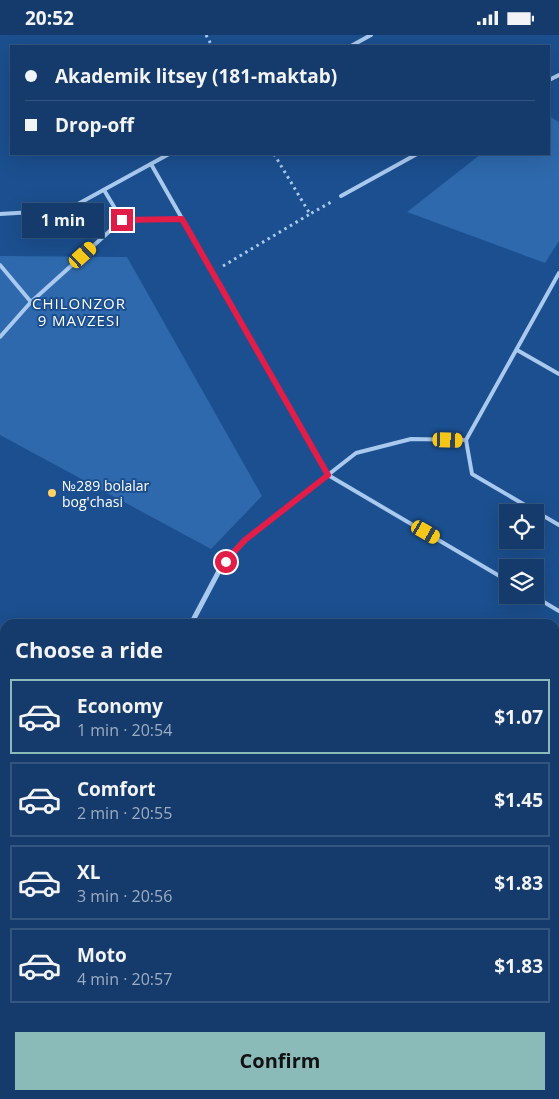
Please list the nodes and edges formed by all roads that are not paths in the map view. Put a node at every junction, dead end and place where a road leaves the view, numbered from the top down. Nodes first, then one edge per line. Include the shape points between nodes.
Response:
1 (371, 35) edge
2 (353, 45) edge
3 (167, 155) edge
4 (415, 155) edge
5 (151, 164) junction
6 (104, 190) junction
7 (341, 196) road end
8 (0, 214) edge
9 (182, 219) junction
10 (122, 220) junction
11 (0, 265) edge
12 (559, 273) edge
13 (30, 302) junction
14 (0, 337) edge
15 (516, 350) junction
16 (559, 374) edge
17 (466, 441) junction
18 (328, 475) junction
19 (559, 525) edge
20 (245, 540) joint
21 (499, 576) edge
22 (544, 602) edge
23 (559, 611) edge
24 (194, 619) edge

1 - 2 lane
3 - 5 lane
4 - 7 lane
5 - 6 lane
5 - 9 lane
6 - 8 lane via 67,210
6 - 10 lane
9 - 10 lane
9 - 18 lane
10 - 13 lane
11 - 13 lane
12 - 15 lane
13 - 14 lane
15 - 16 lane
15 - 17 lane
17 - 18 lane via 411,439 356,453
17 - 19 lane via 472,474
18 - 20 lane
18 - 21 lane
20 - 24 street via 219,571
22 - 23 lane

